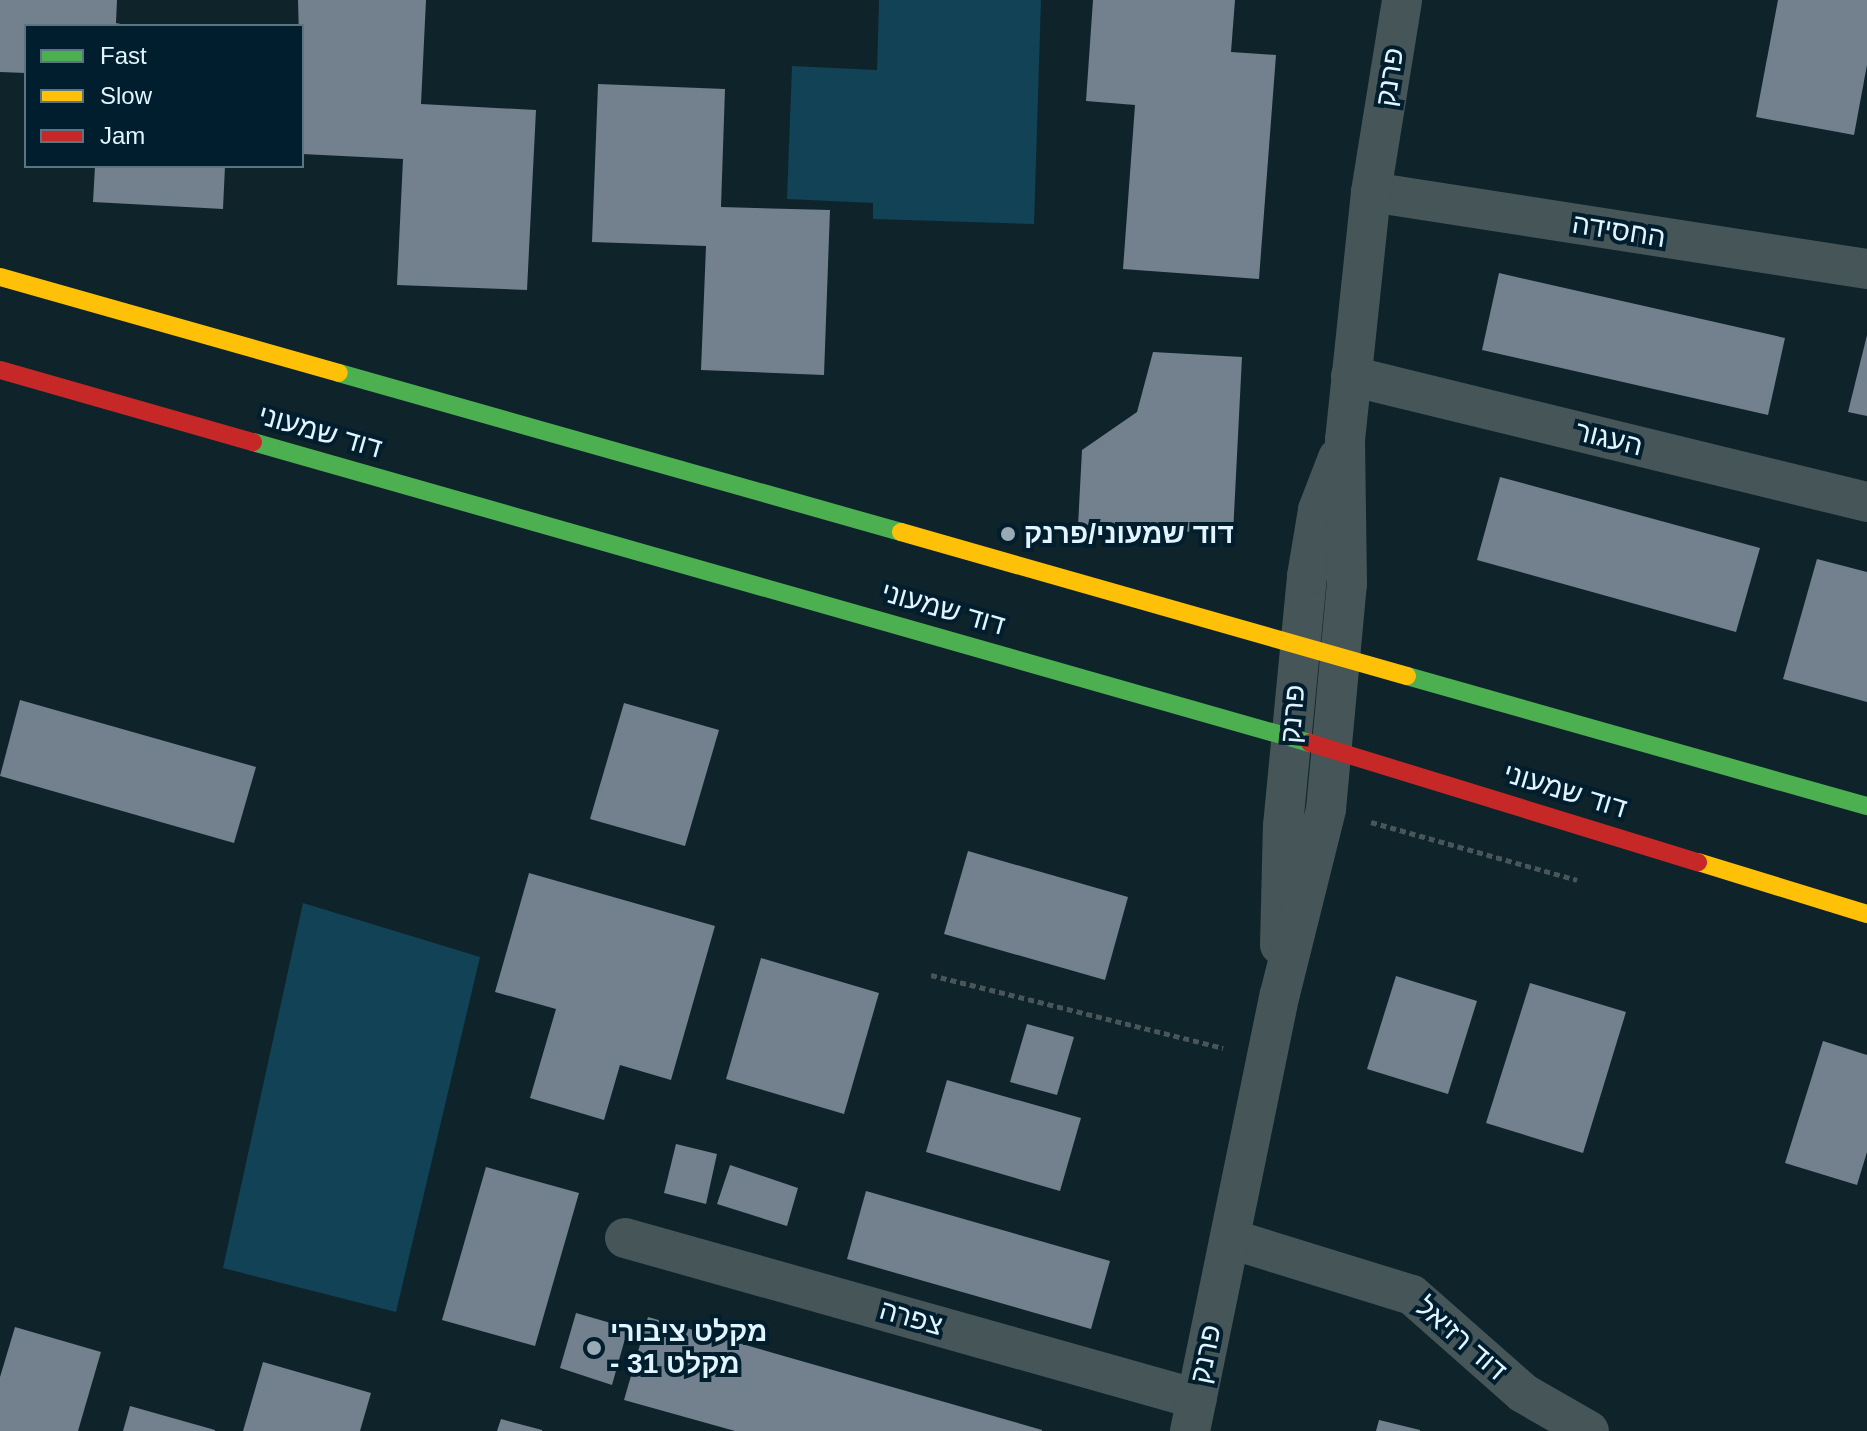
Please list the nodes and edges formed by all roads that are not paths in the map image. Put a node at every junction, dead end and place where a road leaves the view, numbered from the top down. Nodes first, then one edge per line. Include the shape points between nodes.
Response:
1 (1402, 0) edge
2 (1371, 192) junction
3 (1867, 269) edge
4 (0, 277) edge
5 (0, 370) edge
6 (1351, 376) junction
7 (1345, 440) junction
8 (1867, 502) edge
9 (1300, 647) junction
10 (1340, 658) junction
11 (1291, 737) junction
12 (1331, 749) junction
13 (1867, 806) edge
14 (1867, 914) edge
15 (1280, 994) junction
16 (625, 1238) dead end
17 (1231, 1239) junction
18 (1194, 1415) edge
19 (1589, 1431) edge

1 - 2 street, פרנק
2 - 3 street, החסידה
2 - 6 street, פרנק
4 - 9 main road
5 - 11 main road, דוד שמעוני
6 - 7 street, פרנק
6 - 8 street, העגור
7 - 9 street, פרנק via 1311,544
7 - 10 street, פרנק via 1347,584
9 - 10 main road
9 - 11 street, פרנק
10 - 12 street, פרנק
10 - 13 main road
11 - 12 main road, דוד שמעוני
11 - 15 street, פרנק via 1279,898
12 - 14 main road, דוד שמעוני
12 - 15 street, פרנק via 1313,875
15 - 17 street, פרנק
16 - 18 street, צפרה
17 - 18 street, פרנק
17 - 19 street, דוד רזיאל via 1412,1295 1523,1393

